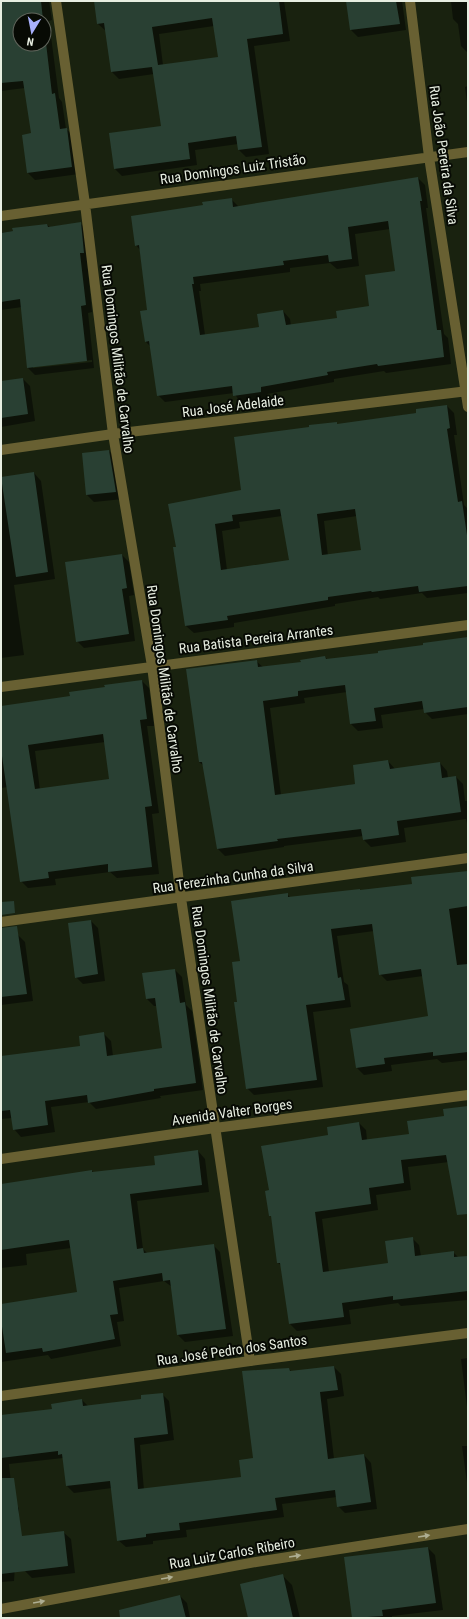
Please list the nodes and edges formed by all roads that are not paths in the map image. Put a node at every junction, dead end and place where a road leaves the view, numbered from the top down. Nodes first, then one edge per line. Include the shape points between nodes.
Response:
1 (56, 1) edge
2 (410, 1) edge
3 (468, 152) edge
4 (429, 157) junction
5 (85, 204) junction
6 (1, 216) edge
7 (467, 392) edge
8 (468, 407) edge
9 (113, 434) junction
10 (1, 450) edge
11 (468, 625) edge
12 (152, 666) junction
13 (1, 688) edge
14 (468, 858) edge
15 (181, 898) junction
16 (1, 922) edge
17 (468, 1095) edge
18 (214, 1128) junction
19 (1, 1158) edge
20 (468, 1333) edge
21 (250, 1361) junction
22 (1, 1396) edge
23 (468, 1529) edge
24 (1, 1609) edge

1 - 5 street, Rua Domingos Militão de Carvalho
2 - 4 street, Rua João Pereira da Silva
3 - 4 street, Rua Domingos Luiz Tristão
4 - 5 street, Rua Domingos Luiz Tristão
4 - 7 street, Rua João Pereira da Silva
5 - 6 street, Rua Domingos Luiz Tristão
5 - 9 street, Rua Domingos Militão de Carvalho
7 - 8 street, Rua João Pereira da Silva
7 - 9 street, Rua José Adelaide
9 - 10 street, Rua José Adelaide
9 - 12 street, Rua Domingos Militão de Carvalho
11 - 12 street, Rua Batista Pereira Arrantes
12 - 13 street, Rua Batista Pereira Arrantes
12 - 15 street, Rua Domingos Militão de Carvalho
14 - 15 street, Rua Terezinha Cunha da Silva
15 - 16 street, Rua Terezinha Cunha da Silva
15 - 18 street, Rua Domingos Militão de Carvalho
17 - 18 street, Avenida Valter Borges
18 - 19 street, Avenida Valter Borges
18 - 21 street, Rua Domingos Militão de Carvalho
20 - 21 street, Rua José Pedro dos Santos
21 - 22 street, Rua José Pedro dos Santos
24 -> 23 street, Rua Luiz Carlos Ribeiro via 256,1562

